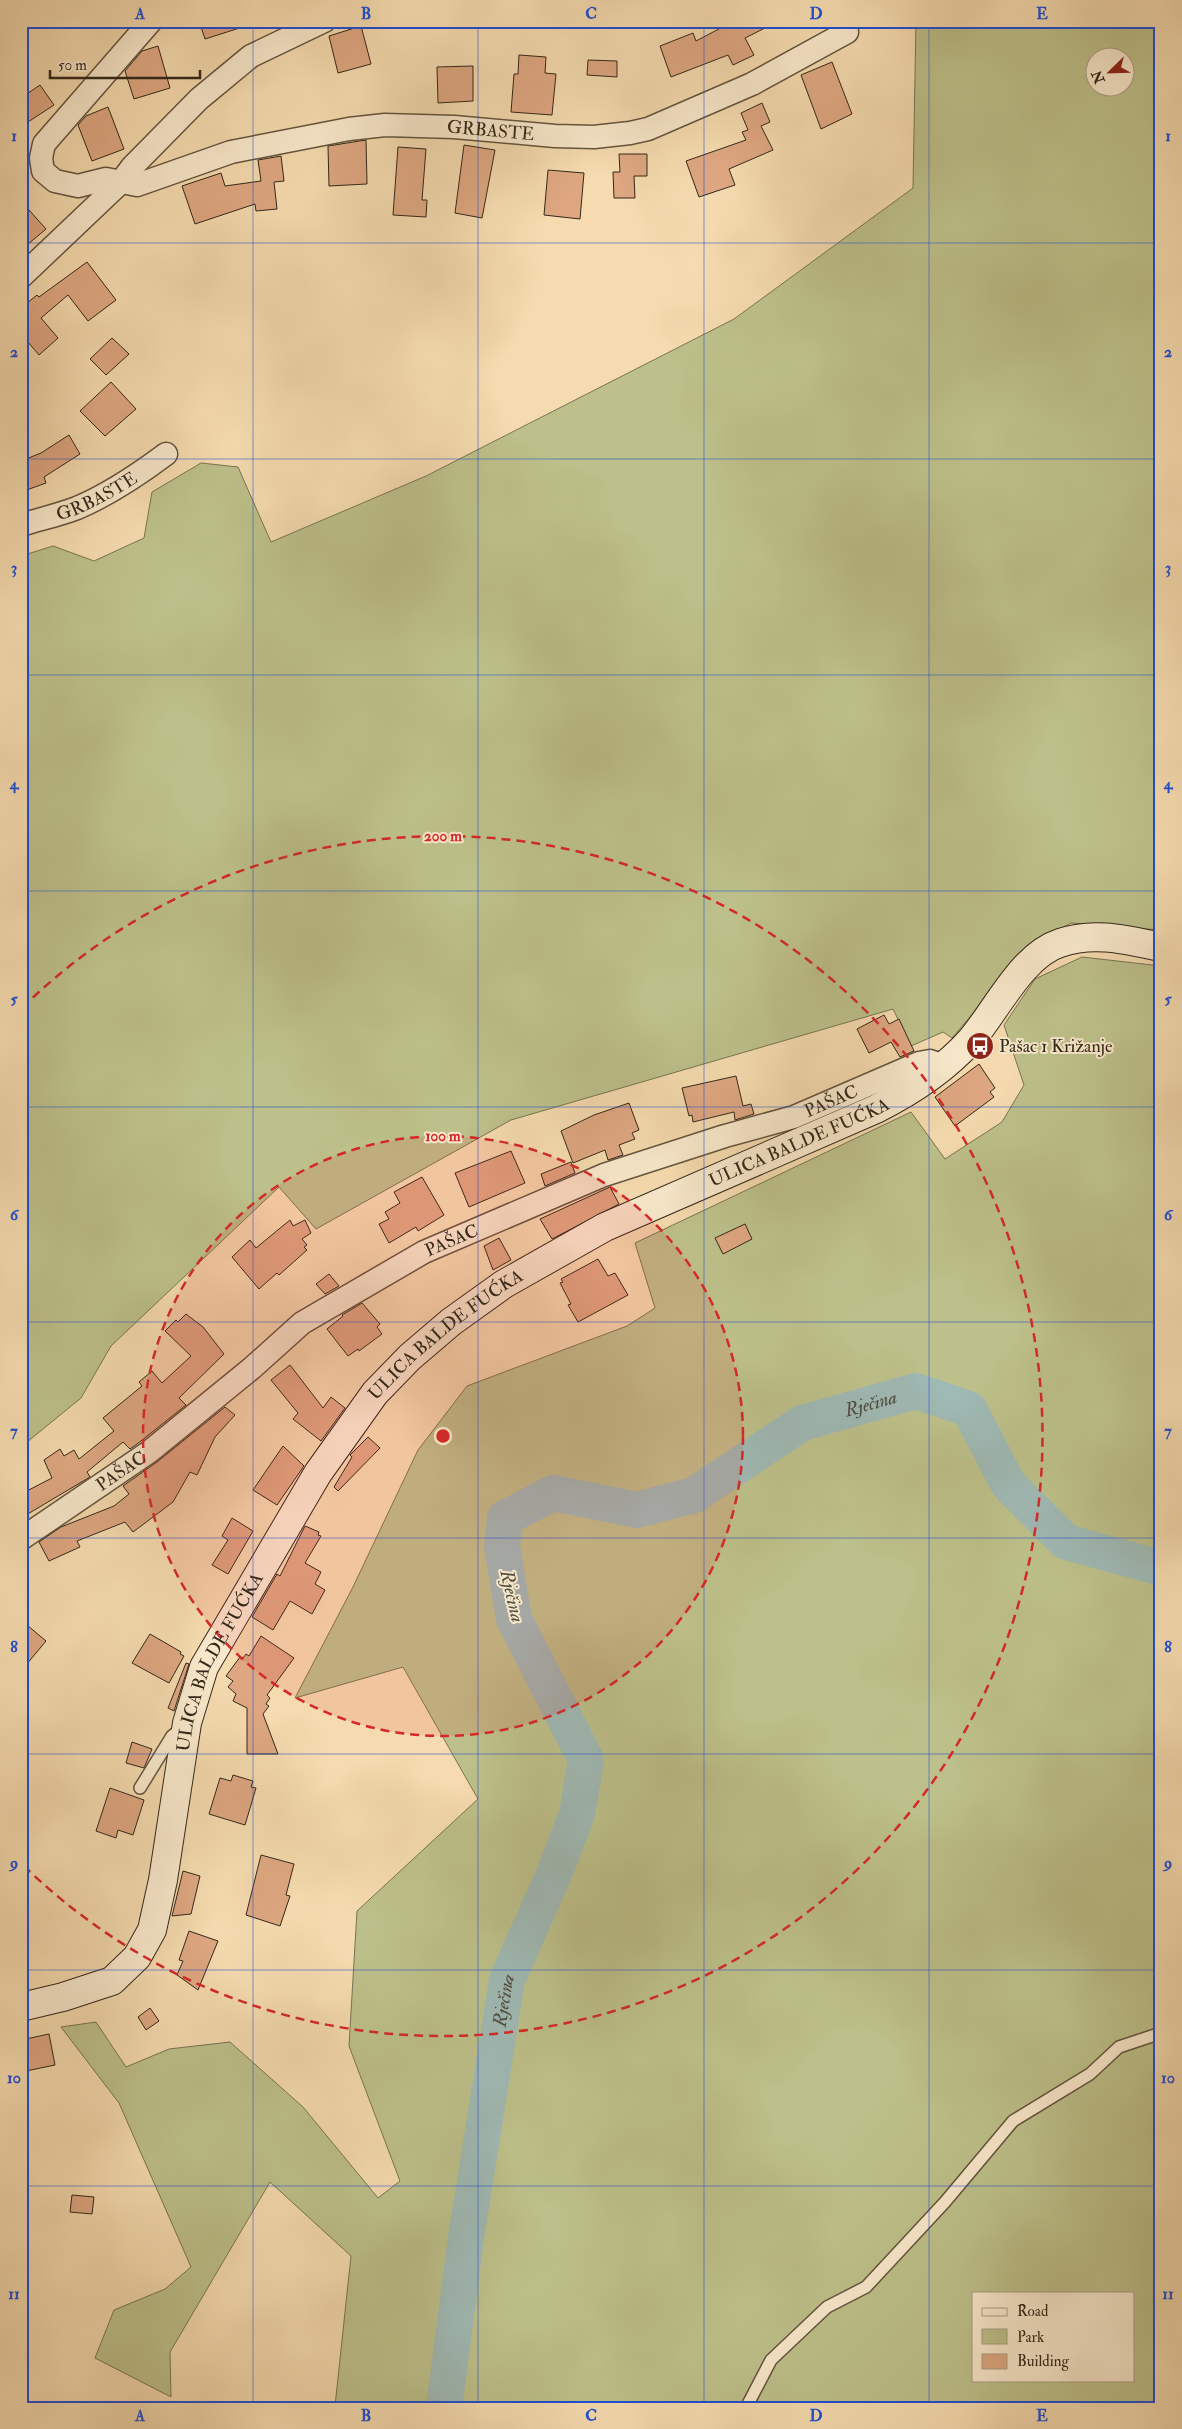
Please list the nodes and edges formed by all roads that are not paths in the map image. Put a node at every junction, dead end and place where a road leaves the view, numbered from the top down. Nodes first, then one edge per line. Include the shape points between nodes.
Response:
1 (151, 21) edge
2 (324, 21) edge
3 (847, 32) dead end
4 (120, 183) junction
5 (21, 277) edge
6 (166, 454) dead end
7 (21, 525) edge
8 (1161, 947) edge
9 (944, 1066) junction
10 (21, 1539) edge
11 (187, 1722) junction
12 (140, 1788) dead end
13 (21, 2007) edge
14 (1161, 2033) edge
15 (746, 2408) edge

1 - 4 street, GRBASTE via 44,144 41,158 43,171 55,181 78,186 106,179
2 - 4 street via 251,56 199,99
3 - 4 street, GRBASTE via 752,84 648,129 630,133 594,137 454,127 349,129 240,150 137,185
4 - 5 street
6 - 7 street, GRBASTE via 99,498 75,509
8 - 9 main road, ULICA BALDE FUĆKA via 1104,936 1080,937 1047,948 1024,970 970,1040
9 - 10 street, PAŠAC via 930,1061 919,1063 794,1117 604,1175 424,1252 302,1323 149,1452
9 - 11 main road, ULICA BALDE FUĆKA via 914,1089 876,1109 605,1227 504,1284 451,1322 375,1393 318,1473 204,1667
11 - 12 lane via 172,1736
11 - 13 main road, ULICA BALDE FUĆKA via 163,1880 152,1930 137,1957 112,1981
14 - 15 lane via 1120,2048 1090,2074 1013,2121 945,2202 866,2287 827,2307 771,2360

